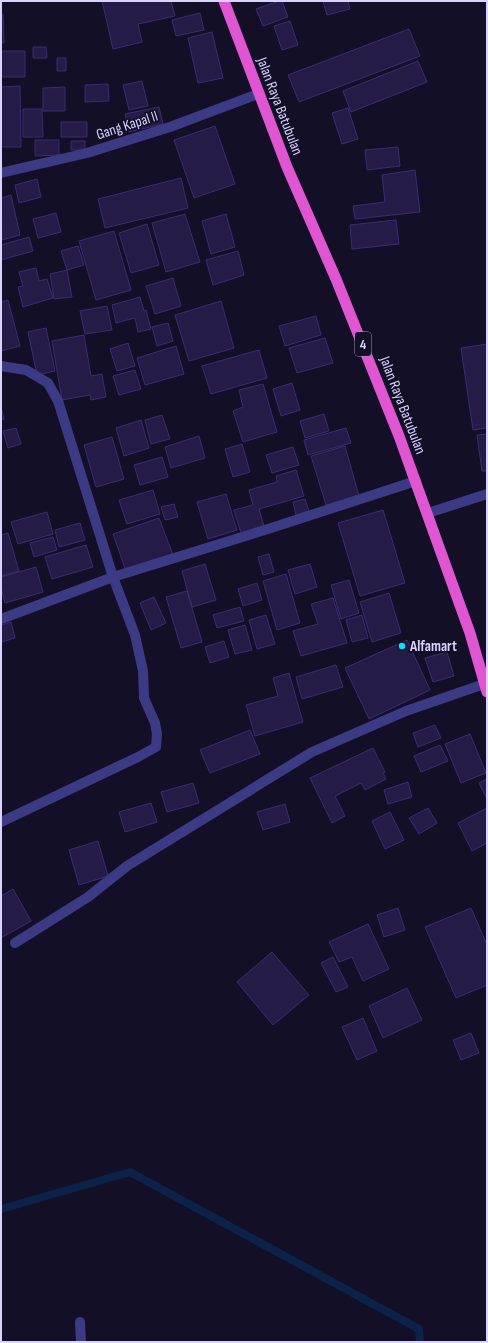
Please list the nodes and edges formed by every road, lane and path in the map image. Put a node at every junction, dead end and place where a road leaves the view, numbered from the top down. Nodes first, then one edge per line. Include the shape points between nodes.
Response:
1 (224, 1) edge
2 (258, 94) junction
3 (1, 173) edge
4 (1, 366) edge
5 (416, 481) junction
6 (487, 494) edge
7 (428, 513) junction
8 (113, 577) junction
9 (1, 619) edge
10 (486, 688) edge
11 (1, 822) edge
12 (14, 943) dead end
13 (80, 1322) dead end
14 (81, 1342) edge

1 - 2 highway, Jalan Raya Batubulan / 4
2 - 3 street, Gang Kapal II via 170,127 87,153
2 - 5 highway, Jalan Raya Batubulan / 4 via 362,341
4 - 8 street via 26,370 48,383 58,401
5 - 7 highway, Jalan Raya Batubulan / 4
5 - 8 street
6 - 7 street
7 - 10 highway, Jalan Raya Batubulan / 4 via 470,632
8 - 9 street
8 - 11 street via 135,635 143,671 144,698 155,723 156,747
10 - 12 street via 406,711 312,752 127,866 88,897
13 - 14 street

